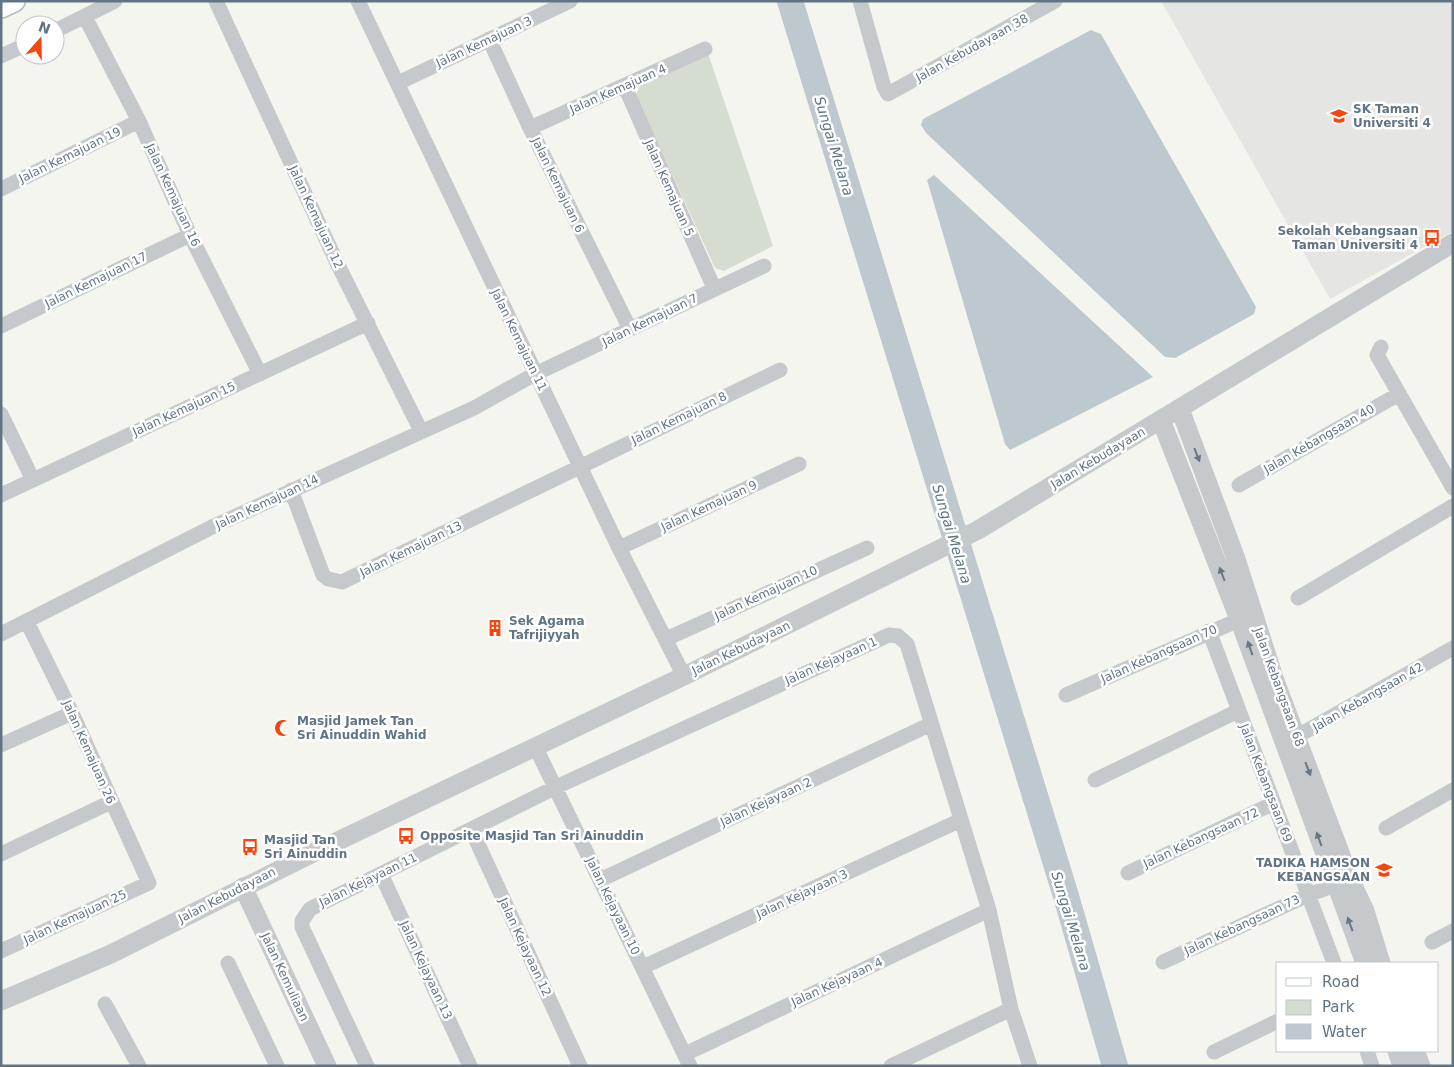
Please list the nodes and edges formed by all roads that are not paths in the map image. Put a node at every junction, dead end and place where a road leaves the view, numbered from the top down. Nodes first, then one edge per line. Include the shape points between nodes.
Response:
1 (13, 1) edge
2 (114, 1) edge
3 (216, 1) edge
4 (358, 1) edge
5 (570, 1) edge
6 (860, 1) edge
7 (1055, 1) edge
8 (1, 7) edge
9 (85, 16) junction
10 (65, 26) edge
11 (490, 39) junction
12 (705, 49) dead end
13 (15, 50) edge
14 (1, 56) edge
15 (398, 83) junction
16 (625, 87) junction
17 (139, 121) junction
18 (530, 128) junction
19 (1, 189) edge
20 (190, 235) junction
21 (1453, 243) edge
22 (764, 266) dead end
23 (714, 288) junction
24 (368, 323) junction
25 (1, 326) edge
26 (630, 329) junction
27 (1380, 349) dead end
28 (780, 370) dead end
29 (260, 374) junction
30 (535, 374) junction
31 (1399, 394) junction
32 (1180, 409) junction
33 (1, 414) edge
34 (1161, 420) junction
35 (421, 431) junction
36 (799, 464) dead end
37 (579, 465) junction
38 (33, 480) junction
39 (1239, 485) dead end
40 (1453, 488) edge
41 (290, 490) junction
42 (1, 495) edge
43 (1453, 506) edge
44 (619, 548) junction
45 (867, 548) dead end
46 (1298, 598) dead end
47 (1246, 616) junction
48 (27, 622) junction
49 (1209, 631) junction
50 (1, 634) edge
51 (666, 639) junction
52 (1453, 648) edge
53 (684, 676) junction
54 (1066, 695) dead end
55 (1238, 711) junction
56 (72, 713) junction
57 (932, 724) junction
58 (1290, 741) junction
59 (1, 745) edge
60 (534, 746) junction
61 (1094, 780) dead end
62 (556, 787) junction
63 (1453, 790) edge
64 (111, 802) junction
65 (1274, 804) junction
66 (961, 820) junction
67 (1386, 828) dead end
68 (471, 829) junction
69 (1, 854) edge
70 (1128, 873) dead end
71 (381, 874) junction
72 (600, 880) junction
73 (1343, 882) junction
74 (149, 883) joint
75 (244, 888) junction
76 (1308, 895) junction
77 (989, 910) junction
78 (1453, 931) edge
79 (1432, 942) dead end
80 (1, 951) edge
81 (228, 962) dead end
82 (1163, 962) dead end
83 (1334, 962) edge
84 (1364, 962) edge
85 (1381, 962) edge
86 (643, 967) junction
87 (1, 1001) edge
88 (106, 1004) dead end
89 (1011, 1009) junction
90 (1276, 1022) edge
91 (1214, 1052) dead end
92 (1367, 1052) edge
93 (1396, 1052) edge
94 (1415, 1052) edge
95 (687, 1060) edge
96 (139, 1066) edge
97 (277, 1066) edge
98 (327, 1066) edge
99 (367, 1066) edge
100 (470, 1066) edge
101 (580, 1066) edge
102 (891, 1066) edge
103 (1030, 1066) edge
104 (1372, 1066) edge
105 (1402, 1066) edge
106 (1420, 1066) edge

1 - 8 main road
2 - 9 street
3 - 24 street, Jalan Kemajuan 12
4 - 15 street, Jalan Kemajuan 11
5 - 11 street, Jalan Kemajuan 3
6 - 7 street, Jalan Kebudayaan 38 via 888,94
9 - 10 street
9 - 17 street, Jalan Kemajuan 16
11 - 15 street, Jalan Kemajuan 3
11 - 18 street, Jalan Kemajuan 6
12 - 16 street, Jalan Kemajuan 4
13 - 14 street
15 - 30 street, Jalan Kemajuan 11
16 - 18 street, Jalan Kemajuan 4
16 - 23 street, Jalan Kemajuan 5
17 - 19 street, Jalan Kemajuan 19
17 - 20 street, Jalan Kemajuan 16
18 - 26 street, Jalan Kemajuan 6
20 - 25 street, Jalan Kemajuan 17
20 - 29 street, Jalan Kemajuan 16
21 - 32 street, Jalan Kebudayaan
22 - 23 street, Jalan Kemajuan 7
23 - 26 street, Jalan Kemajuan 7
24 - 29 street, Jalan Kemajuan 15
24 - 35 street, Jalan Kemajuan 12
26 - 30 street, Jalan Kemajuan 7
27 - 31 street via 1377,355
28 - 37 street, Jalan Kemajuan 8
29 - 38 street, Jalan Kemajuan 15
30 - 35 street, Jalan Kemajuan 14 via 474,408
30 - 37 street, Jalan Kemajuan 11
31 - 39 street, Jalan Kebangsaan 40
31 - 40 street
32 - 34 street, Jalan Kebudayaan
32 -> 47 street, Jalan Kebangsaan 68 via 1235,556
33 - 38 street
47 -> 34 street, Jalan Kebangsaan 68
34 - 53 street, Jalan Kebudayaan via 978,530
35 - 41 street, Jalan Kemajuan 14
36 - 44 street, Jalan Kemajuan 9
37 - 41 street, Jalan Kemajuan 13 via 342,582 323,575
37 - 44 street, Jalan Kemajuan 11
38 - 42 street, Jalan Kemajuan 15
41 - 48 street, Jalan Kemajuan 14
43 - 46 street
44 - 51 street, Jalan Kemajuan 11
45 - 51 street, Jalan Kemajuan 10
47 - 49 street, Jalan Kebangsaan 70
47 - 58 street, Jalan Kebangsaan 68
48 - 50 street, Jalan Kemajuan 14
48 - 56 street, Jalan Kemajuan 26
49 - 54 street, Jalan Kebangsaan 70
49 - 55 street, Jalan Kebangsaan 69
51 - 53 street, Jalan Kemajuan 11
52 - 58 street, Jalan Kebangsaan 42
53 - 60 street, Jalan Kebudayaan
55 - 61 street
55 - 65 street, Jalan Kebangsaan 69
56 - 59 street
56 - 64 street, Jalan Kemajuan 26
57 - 62 street, Jalan Kejayaan 1 via 907,644 898,636 889,635
57 - 66 street, Jalan Kejayaan 1
57 - 72 street, Jalan Kejayaan 2
58 - 73 street, Jalan Kebangsaan 68
60 - 62 street, Jalan Kejayaan 10
60 - 75 street, Jalan Kebudayaan
62 - 68 street, Jalan Kejayaan 11
62 - 72 street, Jalan Kejayaan 10
63 - 67 street
64 - 69 street
64 - 74 street, Jalan Kemajuan 26
65 - 70 street, Jalan Kebangsaan 72
65 - 76 street, Jalan Kebangsaan 69
66 - 77 street, Jalan Kejayaan 1
66 - 86 street, Jalan Kejayaan 3
68 - 71 street, Jalan Kejayaan 11
68 - 101 street, Jalan Kejayaan 12
71 - 99 street, Jalan Kejayaan 11 via 310,909 302,921 302,928
71 - 100 street, Jalan Kejayaan 13
72 - 86 street, Jalan Kejayaan 10
73 - 76 street, Jalan Kebangsaan 73
84 -> 73 street, Jalan Kebangsaan 68
73 - 85 street, Jalan Kebangsaan 68 via 1365,911
74 - 80 street, Jalan Kemajuan 25
75 - 87 street, Jalan Kebudayaan via 111,954
75 - 98 street, Jalan Kemuliaan
76 - 82 street, Jalan Kebangsaan 73
76 - 83 street, Jalan Kebangsaan 69
77 - 89 street, Jalan Kejayaan 1
77 - 95 street, Jalan Kejayaan 4
78 - 79 street
81 - 97 street
86 - 95 street, Jalan Kejayaan 10
88 - 96 street
89 - 102 street
89 - 103 street
90 - 91 street
92 - 104 street
93 - 105 street
94 - 106 street

